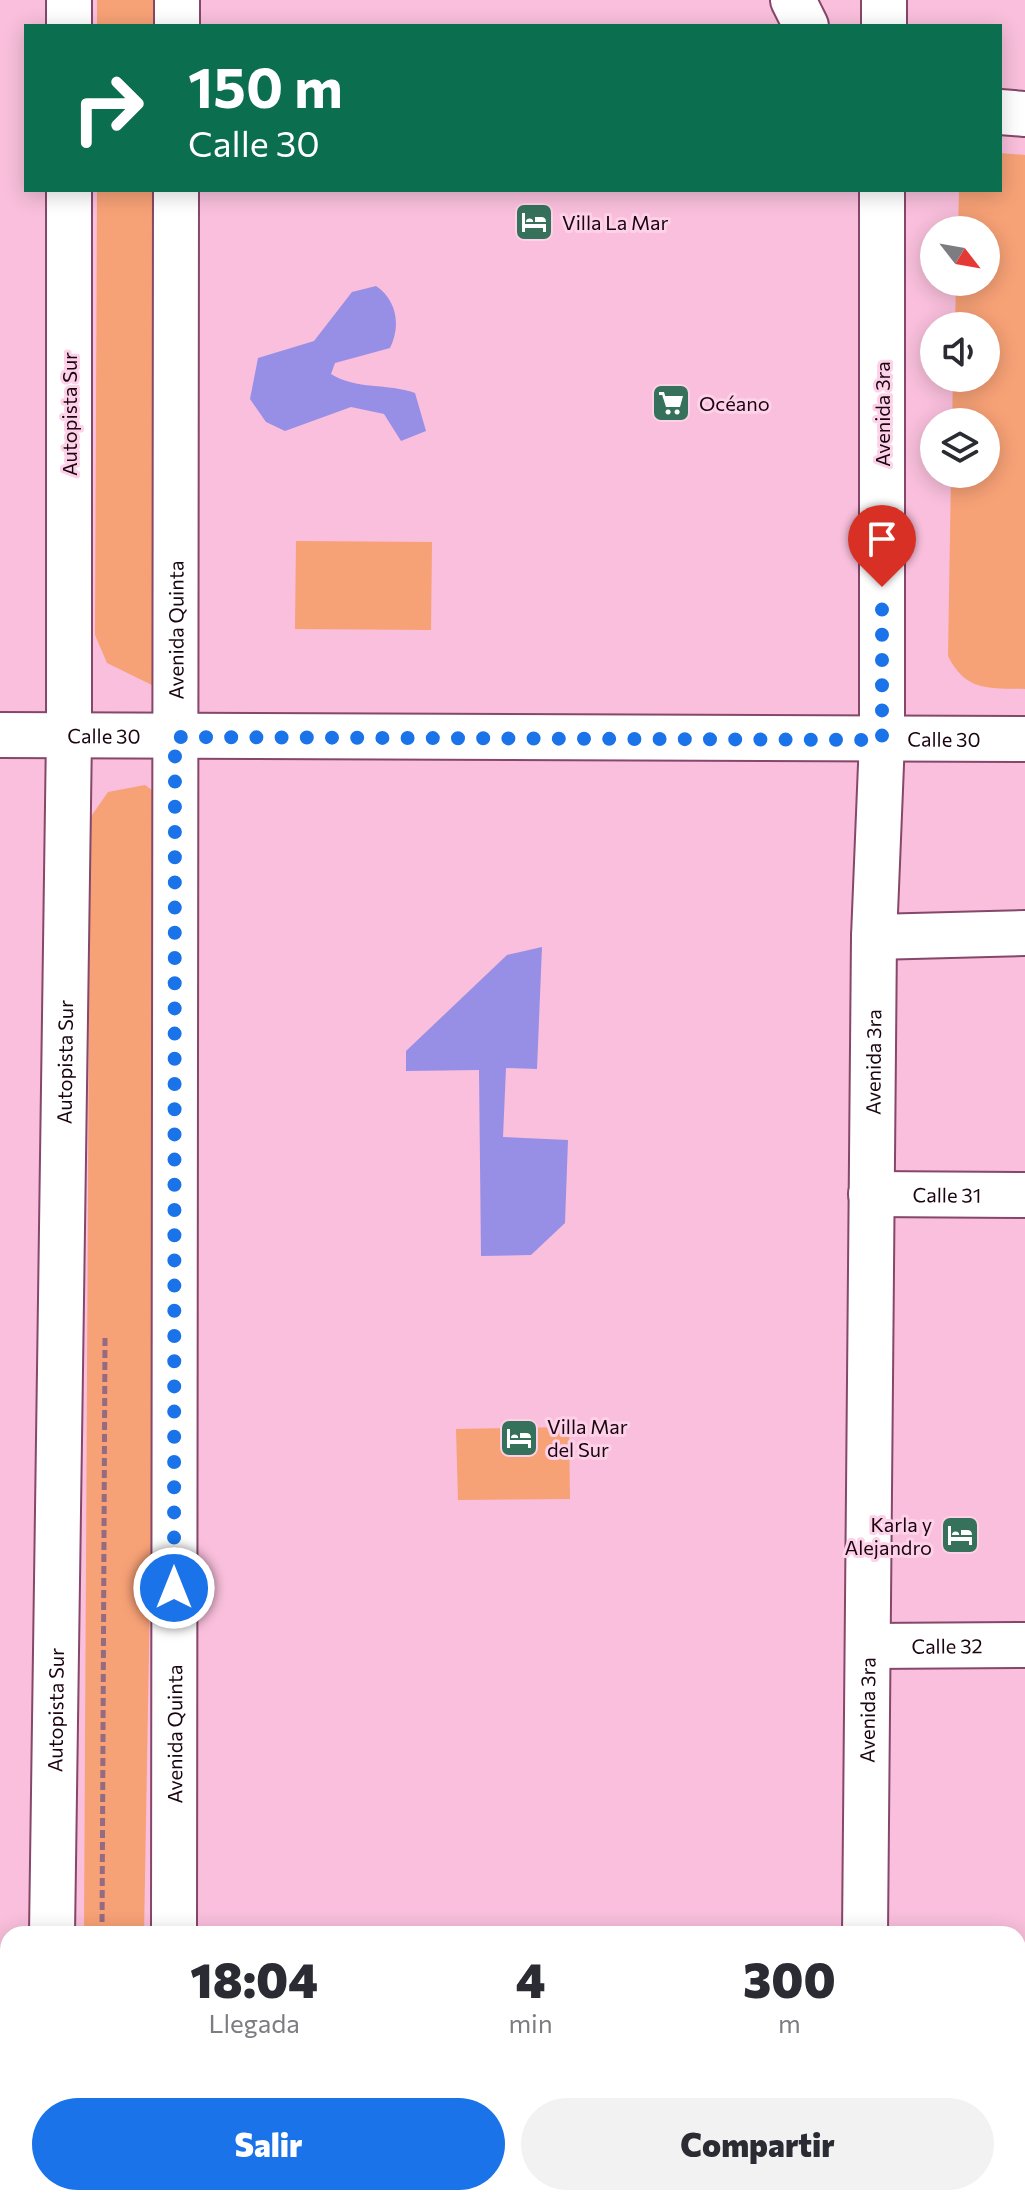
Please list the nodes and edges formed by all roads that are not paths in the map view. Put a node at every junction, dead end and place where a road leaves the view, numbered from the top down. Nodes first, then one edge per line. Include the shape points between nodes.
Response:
1 (69, 0) edge
2 (177, 0) edge
3 (793, 0) edge
4 (884, 0) edge
5 (69, 24) edge
6 (177, 24) edge
7 (805, 24) edge
8 (884, 24) edge
9 (1002, 112) edge
10 (1025, 114) edge
11 (69, 192) edge
12 (176, 192) edge
13 (882, 192) edge
14 (0, 735) edge
15 (69, 735) junction
16 (175, 737) junction
17 (1025, 739) edge
18 (882, 740) junction
19 (1025, 933) edge
20 (874, 937) junction
21 (871, 1194) junction
22 (1025, 1195) edge
23 (1025, 1645) edge
24 (869, 1646) junction
25 (52, 1926) edge
26 (174, 1926) edge
27 (865, 1926) edge

1 - 5 main road
2 - 6 main road
3 - 7 main road
4 - 8 main road
9 - 10 main road
11 - 15 main road, Autopista Sur
12 - 16 main road, Avenida Quinta
13 - 18 main road, Avenida 3ra
14 - 15 main road, Calle 30
15 - 16 main road, Calle 30
15 - 25 main road, Autopista Sur
16 - 18 main road, Calle 30
16 - 26 main road, Avenida Quinta
17 - 18 main road, Calle 30
18 - 20 main road, Avenida 3ra
19 - 20 main road
20 - 21 main road, Avenida 3ra
21 - 22 main road, Calle 31
21 - 24 main road, Avenida 3ra
23 - 24 main road, Calle 32
24 - 27 main road, Avenida 3ra

